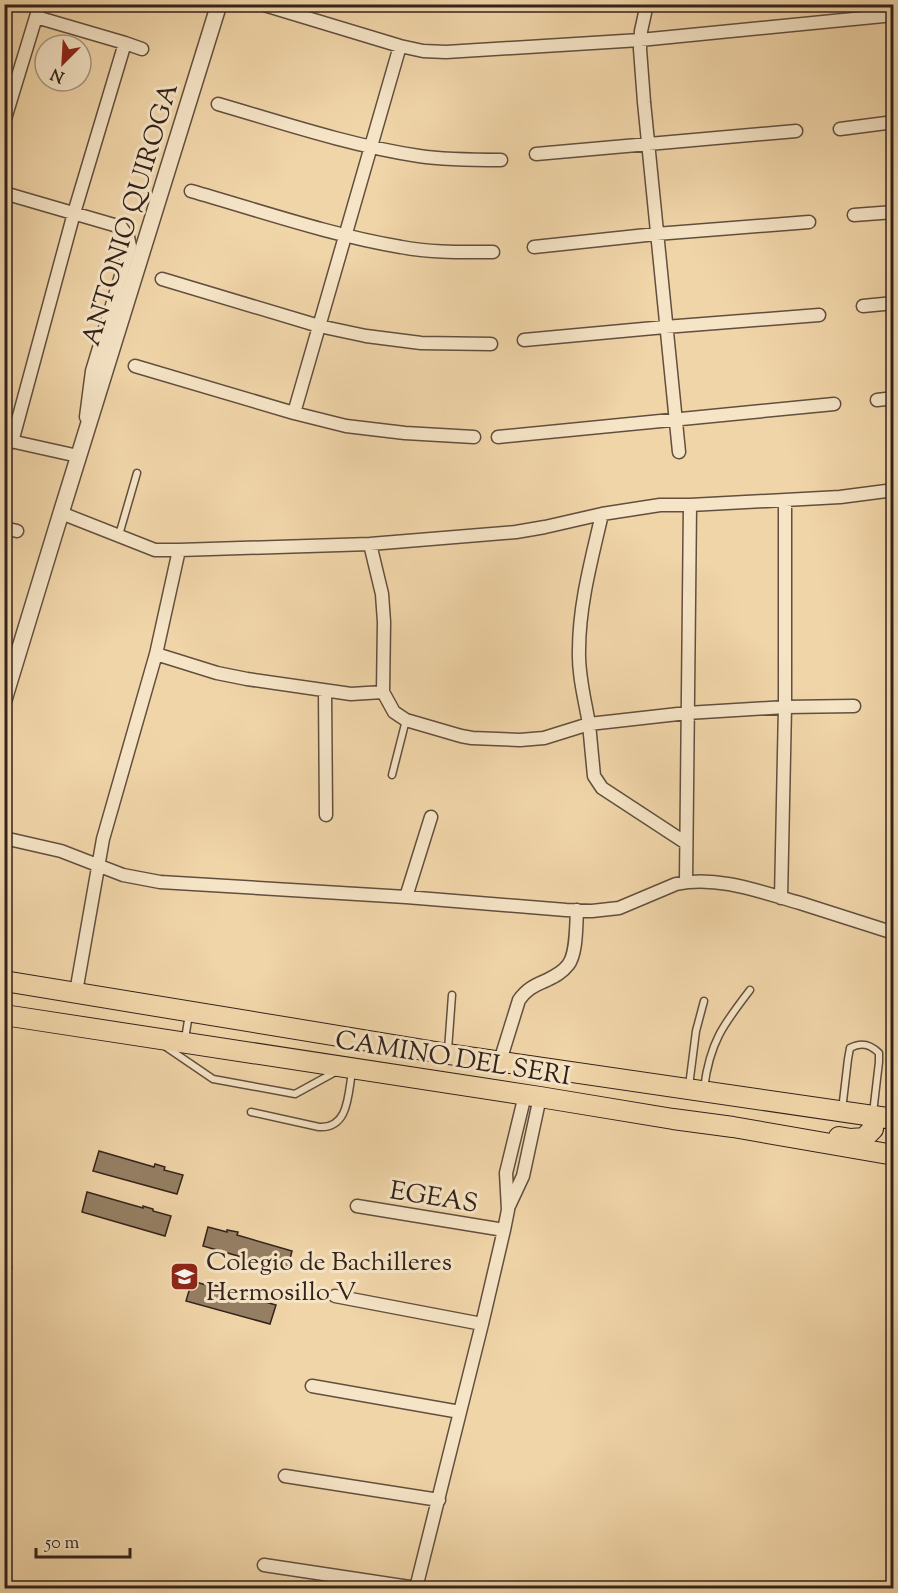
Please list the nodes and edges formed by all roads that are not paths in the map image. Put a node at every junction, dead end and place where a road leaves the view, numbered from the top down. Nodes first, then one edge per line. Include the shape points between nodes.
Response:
1 (219, 4) edge
2 (261, 4) edge
3 (647, 4) edge
4 (38, 11) edge
5 (894, 15) edge
6 (640, 40) junction
7 (125, 43) junction
8 (400, 46) junction
9 (142, 49) dead end
10 (218, 104) dead end
11 (4, 122) edge
12 (894, 122) edge
13 (840, 129) dead end
14 (796, 131) dead end
15 (648, 144) junction
16 (371, 147) junction
17 (536, 154) dead end
18 (501, 160) dead end
19 (191, 190) dead end
20 (4, 193) edge
21 (894, 212) edge
22 (74, 213) junction
23 (854, 215) dead end
24 (809, 222) dead end
25 (656, 234) junction
26 (345, 235) junction
27 (534, 247) dead end
28 (493, 252) dead end
29 (162, 279) dead end
30 (894, 303) edge
31 (863, 306) dead end
32 (819, 315) dead end
33 (319, 326) junction
34 (665, 327) junction
35 (524, 339) dead end
36 (491, 344) dead end
37 (135, 366) dead end
38 (894, 399) edge
39 (877, 400) dead end
40 (834, 404) dead end
41 (294, 413) junction
42 (675, 419) junction
43 (84, 437) junction
44 (474, 437) dead end
45 (498, 437) dead end
46 (8, 441) edge
47 (678, 452) dead end
48 (78, 456) junction
49 (137, 473) dead end
50 (894, 490) edge
51 (785, 500) junction
52 (690, 505) junction
53 (61, 513) junction
54 (602, 514) junction
55 (4, 528) edge
56 (17, 531) dead end
57 (119, 536) junction
58 (370, 544) junction
59 (179, 550) junction
60 (156, 654) junction
61 (325, 691) junction
62 (383, 692) junction
63 (4, 700) edge
64 (854, 706) dead end
65 (785, 707) junction
66 (687, 713) junction
67 (406, 720) junction
68 (589, 723) junction
69 (392, 775) dead end
70 (326, 815) dead end
71 (431, 817) dead end
72 (4, 838) edge
73 (686, 843) junction
74 (99, 867) junction
75 (686, 882) junction
76 (406, 897) junction
77 (781, 898) junction
78 (577, 910) junction
79 (894, 933) edge
80 (4, 981) edge
81 (750, 990) dead end
82 (76, 992) junction
83 (452, 995) dead end
84 (704, 1001) dead end
85 (190, 1011) junction
86 (4, 1015) edge
87 (153, 1038) junction
88 (185, 1043) junction
89 (448, 1054) junction
90 (500, 1061) junction
91 (347, 1068) junction
92 (696, 1091) junction
93 (532, 1096) junction
94 (251, 1112) dead end
95 (842, 1112) junction
96 (872, 1116) junction
97 (894, 1119) edge
98 (733, 1127) junction
99 (894, 1155) edge
100 (506, 1173) junction
101 (523, 1176) junction
102 (357, 1206) dead end
103 (508, 1210) junction
104 (504, 1230) junction
105 (335, 1296) dead end
106 (482, 1324) junction
107 (312, 1386) dead end
108 (460, 1412) junction
109 (285, 1476) dead end
110 (439, 1500) junction
111 (264, 1565) dead end
112 (416, 1588) edge

1 - 43 street, ANTONIO QUIROGA
2 - 8 street
3 - 6 street
4 - 7 street
4 - 11 street
5 - 6 street
6 - 8 street via 446,52
6 - 15 street
7 - 9 street
7 - 22 street
8 - 16 street
10 - 16 street
12 - 13 street
14 - 15 street
15 - 17 street
15 - 25 street
16 - 18 street via 418,156
16 - 26 street
19 - 26 street
20 - 22 street
21 - 23 street
22 - 43 street via 121,227 130,246 93,371
22 - 46 street
24 - 25 street
25 - 27 street
25 - 34 street
26 - 28 street via 403,248
26 - 33 street
29 - 33 street
30 - 31 street
32 - 34 street
33 - 36 street via 421,343
33 - 41 street
34 - 35 street
34 - 42 street
37 - 41 street
38 - 39 street
40 - 42 street
41 - 44 street via 346,426
42 - 45 street
42 - 47 street
43 - 48 street, ANTONIO QUIROGA
46 - 48 street
48 - 53 street, ANTONIO QUIROGA
49 - 57 lane
50 - 51 street
51 - 52 street
51 - 65 street
52 - 54 street via 660,505
52 - 66 street
53 - 57 street
53 - 63 street, ANTONIO QUIROGA
54 - 58 street via 516,531
54 - 68 street via 584,600 579,651
55 - 56 street
57 - 59 street via 155,550
58 - 59 street
58 - 62 street via 382,594
59 - 60 street
60 - 61 street via 218,674
60 - 74 street via 109,816
61 - 62 street
61 - 70 street
62 - 67 street via 389,706
64 - 65 street
65 - 66 street
65 - 77 street
66 - 68 street
66 - 73 street
67 - 68 street via 461,736 520,740 544,738
67 - 69 lane
68 - 73 street via 594,776 602,788
71 - 76 street
72 - 74 street via 61,851
73 - 75 street
74 - 76 street via 160,882
74 - 82 street
75 - 77 street via 736,886
75 - 78 street via 619,908
76 - 78 street
77 - 79 street
78 - 90 street via 569,964 519,1000
80 - 82 main road, CAMINO DEL SERI
81 - 92 lane via 725,1022
82 - 85 main road, CAMINO DEL SERI
83 - 89 lane
84 - 92 lane via 696,1031
85 - 88 lane
85 - 89 main road, CAMINO DEL SERI
86 - 87 main road, CAMINO DEL SERI
87 - 88 main road, CAMINO DEL SERI
87 - 91 lane via 213,1079 296,1094
88 - 91 main road, CAMINO DEL SERI
89 - 90 main road, CAMINO DEL SERI
90 - 92 main road, CAMINO DEL SERI
91 - 93 main road, CAMINO DEL SERI
91 - 94 lane via 346,1107 336,1125 319,1127
92 - 95 main road, CAMINO DEL SERI
93 - 98 main road, CAMINO DEL SERI
93 - 100 street
93 - 101 street
95 - 96 main road, CAMINO DEL SERI
95 - 96 lane via 850,1048 858,1044 872,1046 879,1053
96 - 97 main road, CAMINO DEL SERI
96 - 98 main road via 873,1129 864,1138 769,1125
98 - 99 main road, CAMINO DEL SERI
100 - 101 street
100 - 103 street
101 - 103 street
102 - 104 street, EGEAS
103 - 104 street
104 - 106 street
105 - 106 street
106 - 108 street
107 - 108 street
108 - 110 street
109 - 110 street
110 - 112 street
111 - 112 street

